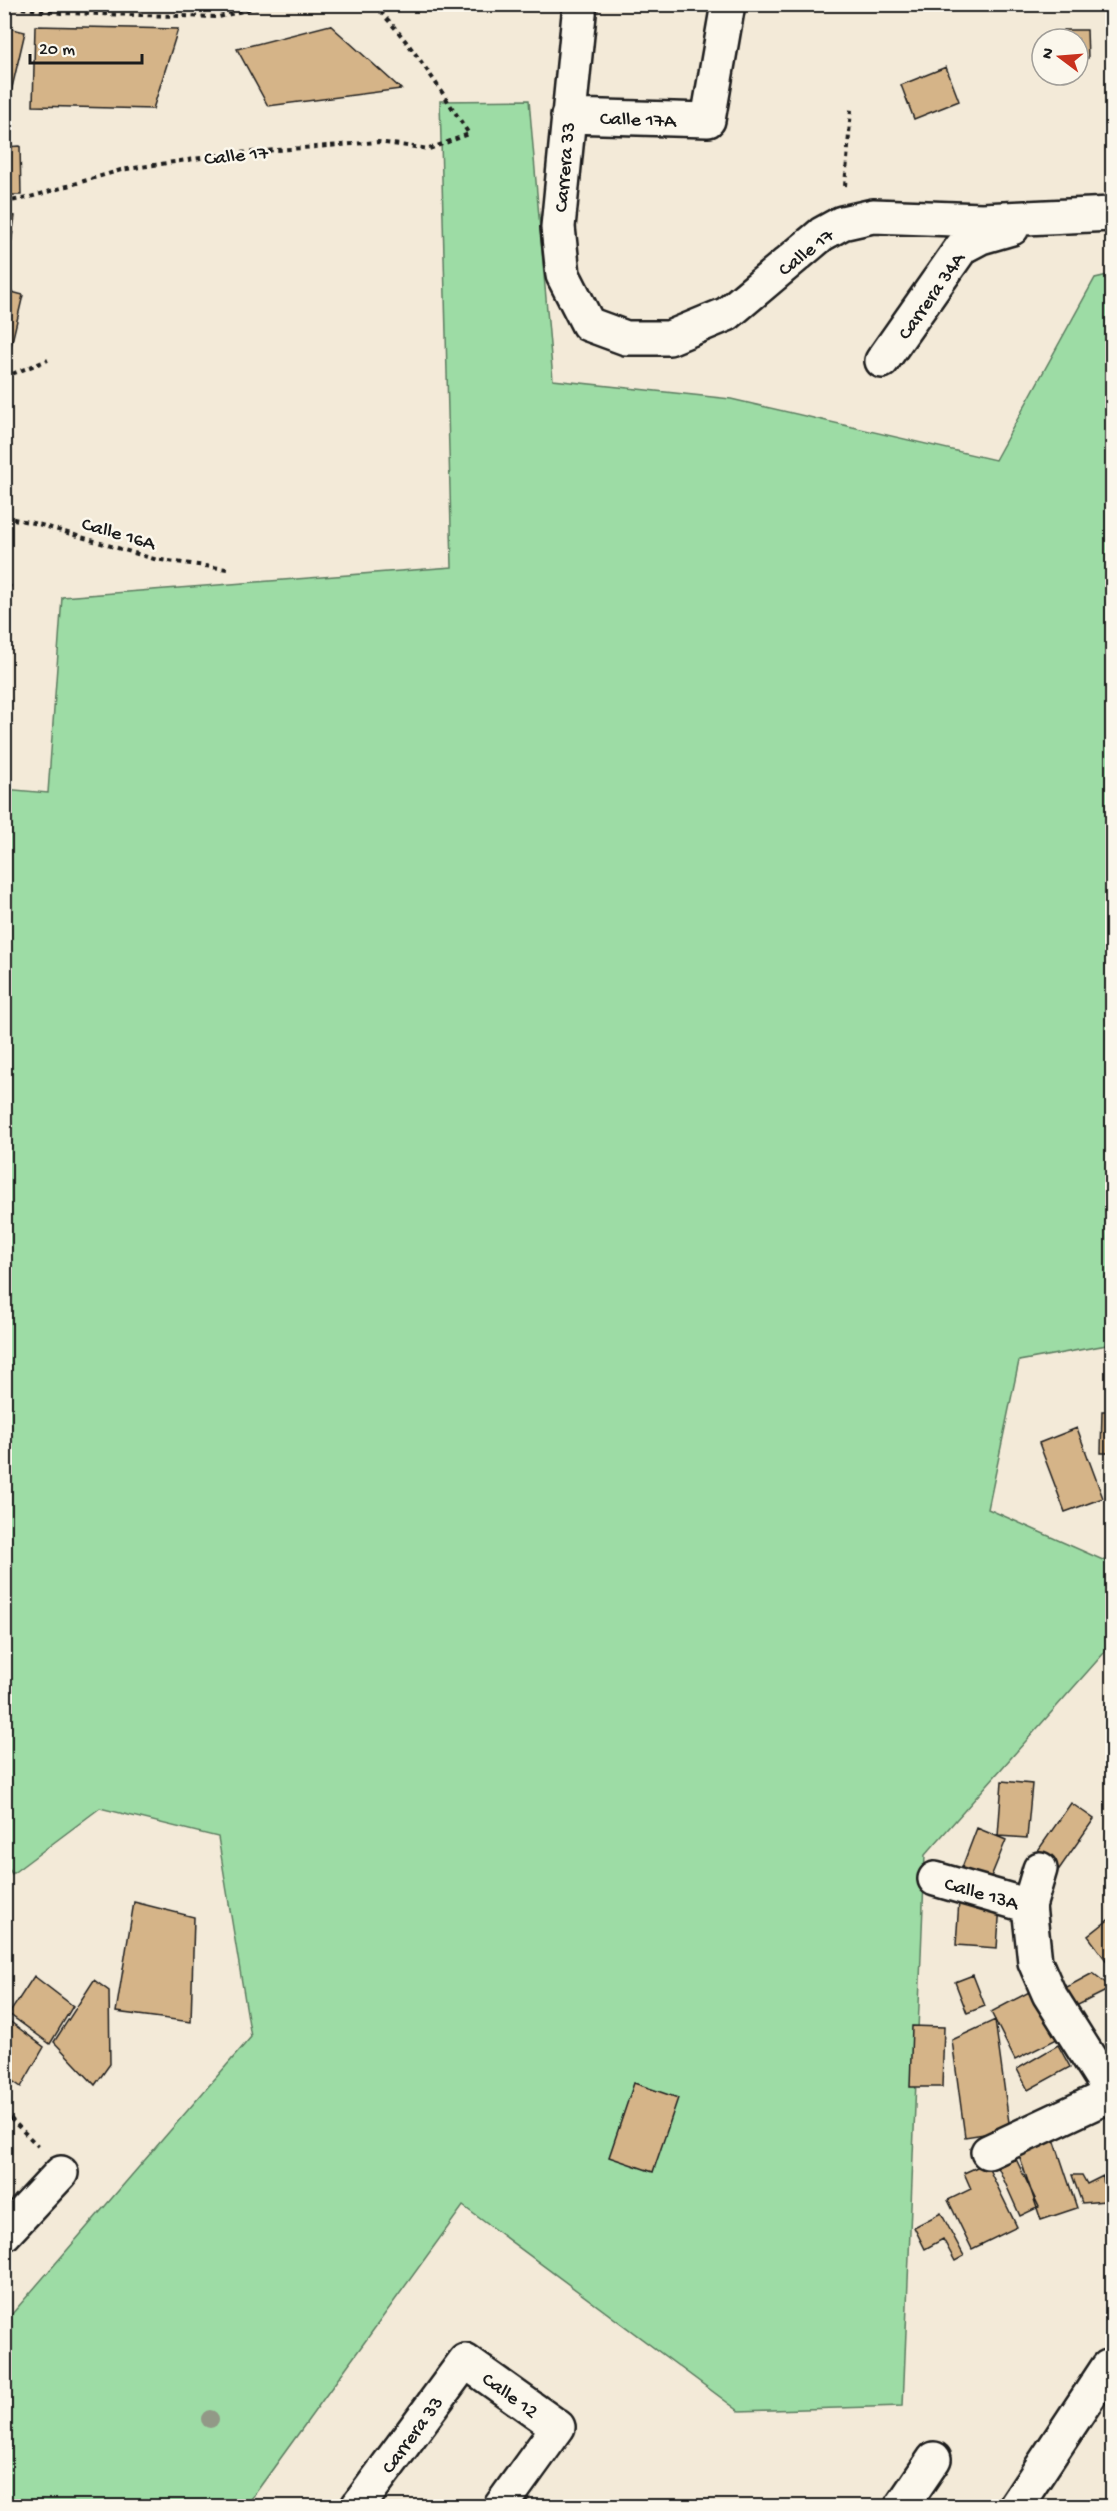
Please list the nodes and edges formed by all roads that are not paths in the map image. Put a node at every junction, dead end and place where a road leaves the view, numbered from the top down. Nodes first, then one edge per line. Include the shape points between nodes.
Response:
1 (580, 4) edge
2 (728, 4) edge
3 (568, 116) junction
4 (1113, 214) edge
5 (1053, 217) junction
6 (588, 324) joint
7 (882, 361) dead end
8 (1040, 1869) dead end
9 (935, 1879) dead end
10 (1029, 1906) junction
11 (1112, 2094) edge
12 (988, 2152) dead end
13 (61, 2173) road end
14 (4, 2234) edge
15 (465, 2361) joint
16 (1110, 2368) edge
17 (934, 2459) dead end
18 (358, 2506) edge
19 (501, 2506) edge
20 (902, 2506) edge
21 (1016, 2506) edge

1 - 3 street, Carrera 33
2 - 3 street, Calle 17A via 708,120
3 - 6 street, Carrera 33 via 558,228 563,275
4 - 5 street, Calle 17
5 - 6 street, Calle 17 via 982,220 873,216 842,223 822,234 727,314 669,338 626,338
5 - 7 street, Carrera 34A via 981,237 962,247
8 - 10 street
9 - 10 street, Calle 13A
10 - 11 street via 1035,1962 1049,1994
11 - 12 street
13 - 14 street
15 - 18 street, Carrera 33
15 - 19 street, Calle 12 via 558,2427
16 - 21 street
17 - 20 street

